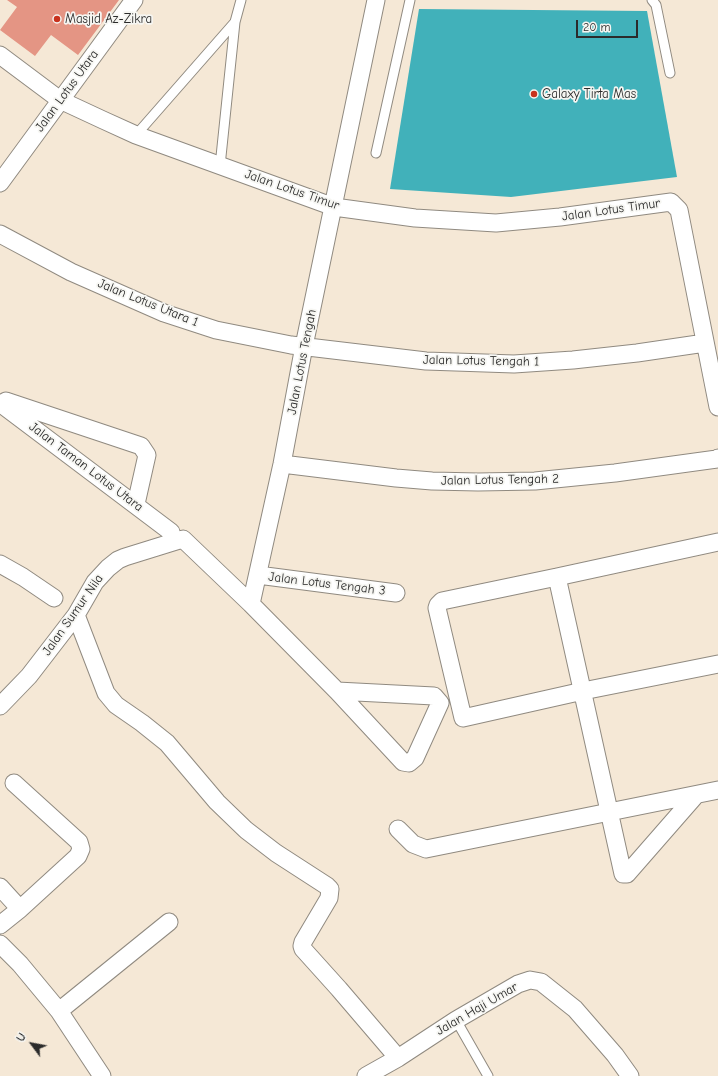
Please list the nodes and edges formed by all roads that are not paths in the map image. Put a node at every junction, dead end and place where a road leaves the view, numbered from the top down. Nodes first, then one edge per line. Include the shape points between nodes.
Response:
1 (134, 0) edge
2 (241, 0) edge
3 (376, 0) edge
4 (410, 0) edge
5 (652, 0) edge
6 (235, 22) junction
7 (0, 54) edge
8 (670, 73) dead end
9 (60, 100) junction
10 (136, 135) junction
11 (376, 153) dead end
12 (220, 166) junction
13 (0, 183) edge
14 (334, 207) junction
15 (0, 234) edge
16 (705, 342) junction
17 (304, 346) junction
18 (0, 399) edge
19 (0, 403) edge
20 (718, 407) edge
21 (717, 458) edge
22 (282, 464) junction
23 (136, 504) junction
24 (177, 535) junction
25 (718, 542) edge
26 (0, 564) edge
27 (258, 575) junction
28 (557, 577) junction
29 (396, 593) dead end
30 (54, 598) dead end
31 (250, 604) junction
32 (76, 615) junction
33 (718, 664) edge
34 (337, 691) junction
35 (583, 691) junction
36 (0, 706) edge
37 (14, 783) dead end
38 (718, 790) edge
39 (696, 795) junction
40 (610, 813) junction
41 (398, 828) dead end
42 (0, 887) edge
43 (20, 909) junction
44 (169, 922) dead end
45 (0, 925) edge
46 (0, 944) edge
47 (59, 1011) junction
48 (456, 1020) junction
49 (398, 1058) junction
50 (102, 1076) edge
51 (366, 1076) edge
52 (488, 1076) edge
53 (630, 1076) edge

1 - 9 street, Jalan Lotus Utara
2 - 6 lane
3 - 14 street, Jalan Lotus Tengah
4 - 11 lane
5 - 8 lane via 656,5
6 - 10 lane
6 - 12 lane
7 - 9 street, Jalan Lotus Timur
9 - 10 street, Jalan Lotus Timur
9 - 13 street, Jalan Lotus Utara
10 - 12 street, Jalan Lotus Timur
12 - 14 street, Jalan Lotus Timur
14 - 16 street, Jalan Lotus Timur via 415,218 496,223 671,202 679,210
14 - 17 street, Jalan Lotus Tengah
15 - 17 street, Jalan Lotus Utara 1 via 71,272 164,313 216,330
16 - 17 street, Jalan Lotus Tengah 1 via 637,353 514,364 385,357
16 - 20 street
17 - 22 street, Jalan Lotus Tengah
18 - 23 street via 141,446 147,455
19 - 23 street, Jalan Taman Lotus Utara
21 - 22 street, Jalan Lotus Tengah 2 via 615,473 535,481 478,482 396,478
22 - 27 street, Jalan Lotus Tengah
23 - 24 street, Jalan Taman Lotus Utara
24 - 31 street, Jalan Taman Lotus Utara
24 - 32 street, Jalan Sumur Nila via 118,560 96,582
25 - 28 street
26 - 30 street
27 - 29 street, Jalan Lotus Tengah 3
27 - 31 street, Jalan Lotus Tengah
28 - 35 street
28 - 35 street via 442,600 437,608 463,718
31 - 34 street
32 - 36 street, Jalan Sumur Nila via 29,676
32 - 49 street via 106,692 116,705 167,742 217,802 246,830 330,890 329,898 303,942 304,952
33 - 35 street
34 - 34 street via 406,763 415,758 440,703 434,696
35 - 40 street
37 - 43 street via 81,846 78,856
38 - 39 street
39 - 40 street
39 - 40 street via 626,875 622,872
40 - 41 street via 426,849 413,844
42 - 43 street
43 - 45 street
44 - 47 street
46 - 47 street
47 - 50 street
48 - 49 street, Jalan Haji Umar
48 - 52 lane
48 - 53 street, Jalan Haji Umar via 518,984 530,980 541,982 575,1009
49 - 51 street, Jalan Haji Umar

